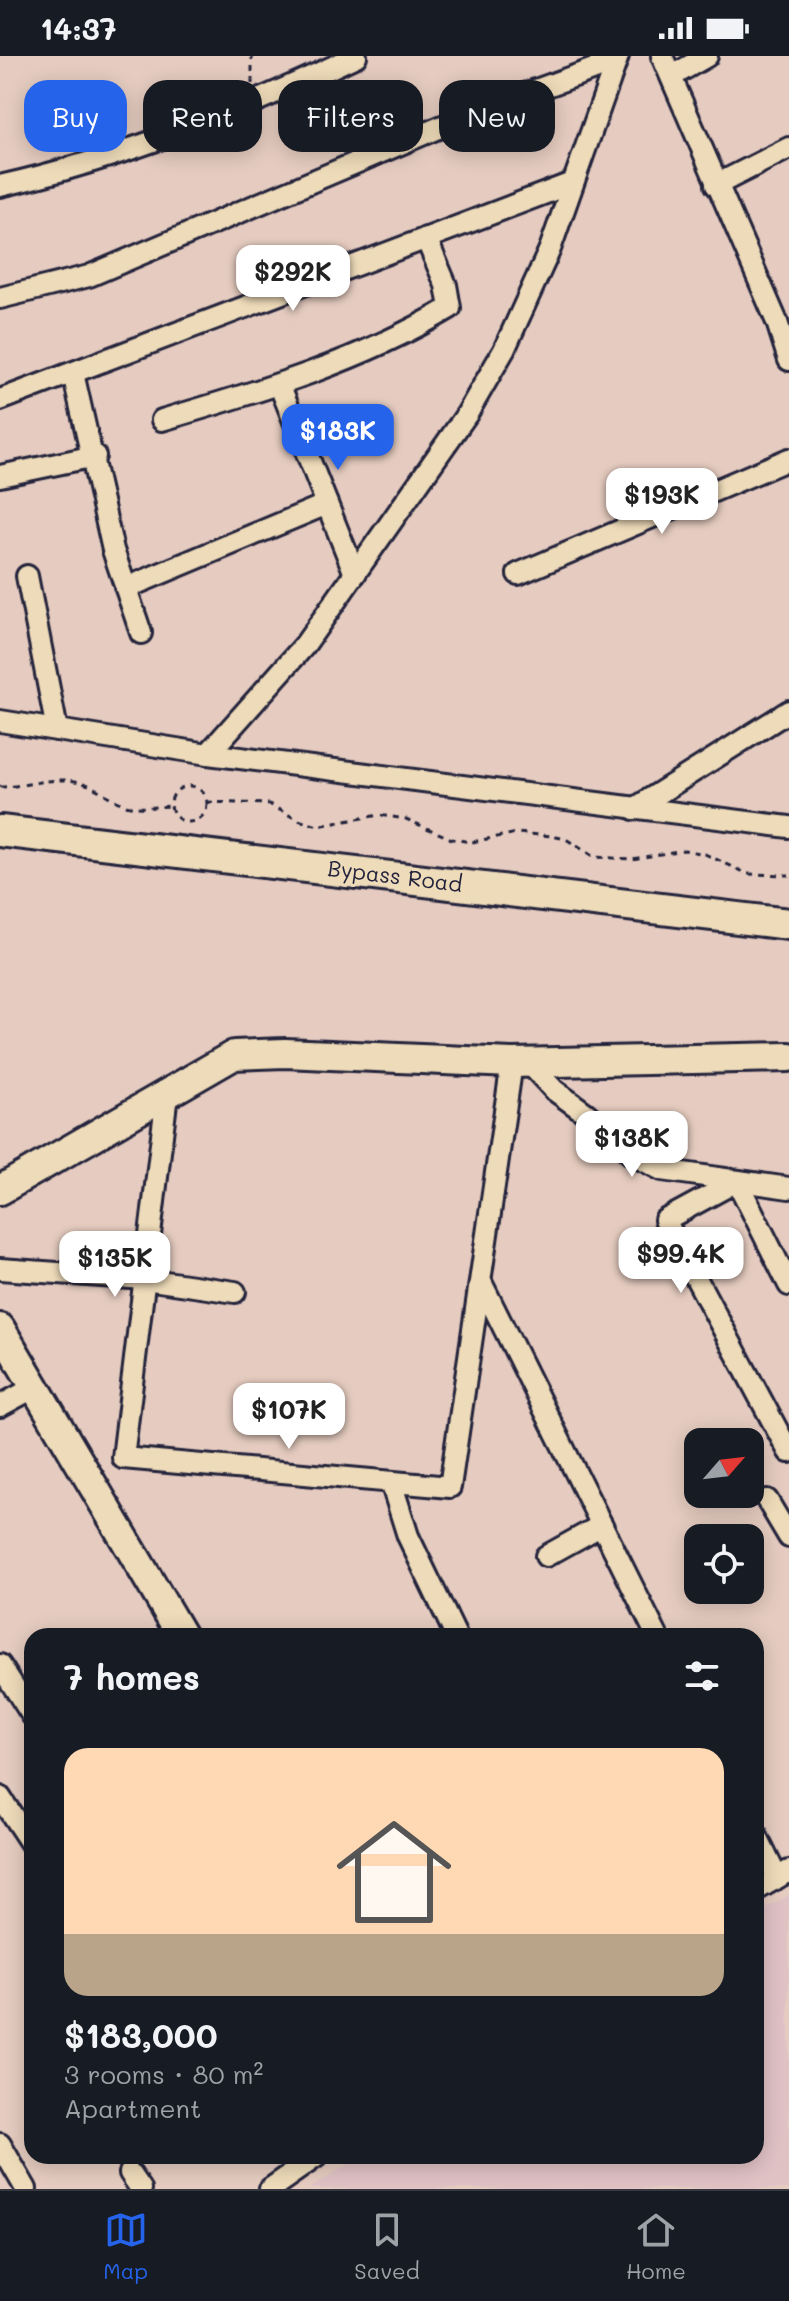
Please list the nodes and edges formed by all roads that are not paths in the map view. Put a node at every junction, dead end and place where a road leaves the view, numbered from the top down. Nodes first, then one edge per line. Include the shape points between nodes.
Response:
1 (356, 56) edge
2 (662, 56) edge
3 (707, 56) edge
4 (617, 59) edge
5 (672, 76) junction
6 (789, 148) edge
7 (572, 183) junction
8 (716, 185) junction
9 (0, 186) edge
10 (426, 238) junction
11 (0, 298) edge
12 (784, 328) edge
13 (789, 360) edge
14 (73, 373) junction
15 (280, 386) junction
16 (0, 400) edge
17 (162, 420) dead end
18 (95, 456) junction
19 (789, 459) edge
20 (0, 476) edge
21 (327, 504) junction
22 (355, 574) junction
23 (518, 574) dead end
24 (27, 576) dead end
25 (126, 588) junction
26 (141, 633) dead end
27 (789, 711) edge
28 (0, 721) edge
29 (57, 730) junction
30 (208, 754) junction
31 (634, 809) junction
32 (789, 827) edge
33 (0, 831) edge
34 (789, 924) edge
35 (789, 1057) edge
36 (520, 1063) junction
37 (167, 1094) junction
38 (737, 1181) junction
39 (789, 1188) edge
40 (0, 1190) edge
41 (0, 1269) edge
42 (145, 1279) junction
43 (481, 1282) junction
44 (789, 1285) edge
45 (235, 1292) dead end
46 (0, 1328) edge
47 (35, 1387) junction
48 (0, 1406) edge
49 (789, 1452) edge
50 (391, 1482) junction
51 (767, 1500) dead end
52 (602, 1525) junction
53 (789, 1537) edge
54 (546, 1556) dead end
55 (177, 1628) edge
56 (452, 1628) edge
57 (653, 1628) edge
58 (0, 1665) edge
59 (24, 1702) edge
60 (0, 1797) edge
61 (24, 1833) edge
62 (764, 1847) edge
63 (789, 1858) edge
64 (783, 1874) edge
65 (764, 1885) edge
66 (0, 2144) edge
67 (302, 2167) edge
68 (26, 2189) edge
69 (270, 2189) edge

1 - 9 street via 251,105 69,170
2 - 5 street
3 - 5 street
4 - 7 street
4 - 11 street via 478,111 89,276
5 - 8 street
6 - 8 street
7 - 10 street
7 - 22 street via 550,249 504,350 467,414
8 - 12 street
10 - 14 street
10 - 15 street via 450,308
12 - 13 street
14 - 16 street
14 - 18 street
15 - 17 street
15 - 21 street
18 - 20 street
18 - 25 street
19 - 23 street
21 - 22 street
21 - 25 street
22 - 30 street via 304,646
24 - 29 street
25 - 26 street
27 - 31 street
28 - 29 street
29 - 30 street
30 - 31 street
31 - 32 street
33 - 34 main road, Bypass Road
35 - 36 street
36 - 37 street via 234,1055
36 - 38 street via 631,1154 662,1170
36 - 43 street
37 - 40 street
37 - 42 street
38 - 39 street
38 - 44 street
38 - 49 street via 665,1220
41 - 42 street
42 - 45 street
42 - 50 street via 123,1458
43 - 50 street via 450,1487
43 - 52 street
46 - 47 street
47 - 48 street
47 - 55 street
50 - 56 street via 408,1536
51 - 53 street
52 - 54 street
52 - 57 street
58 - 59 street
60 - 61 street
62 - 64 street
63 - 64 street
64 - 65 street
66 - 68 street
67 - 69 street

